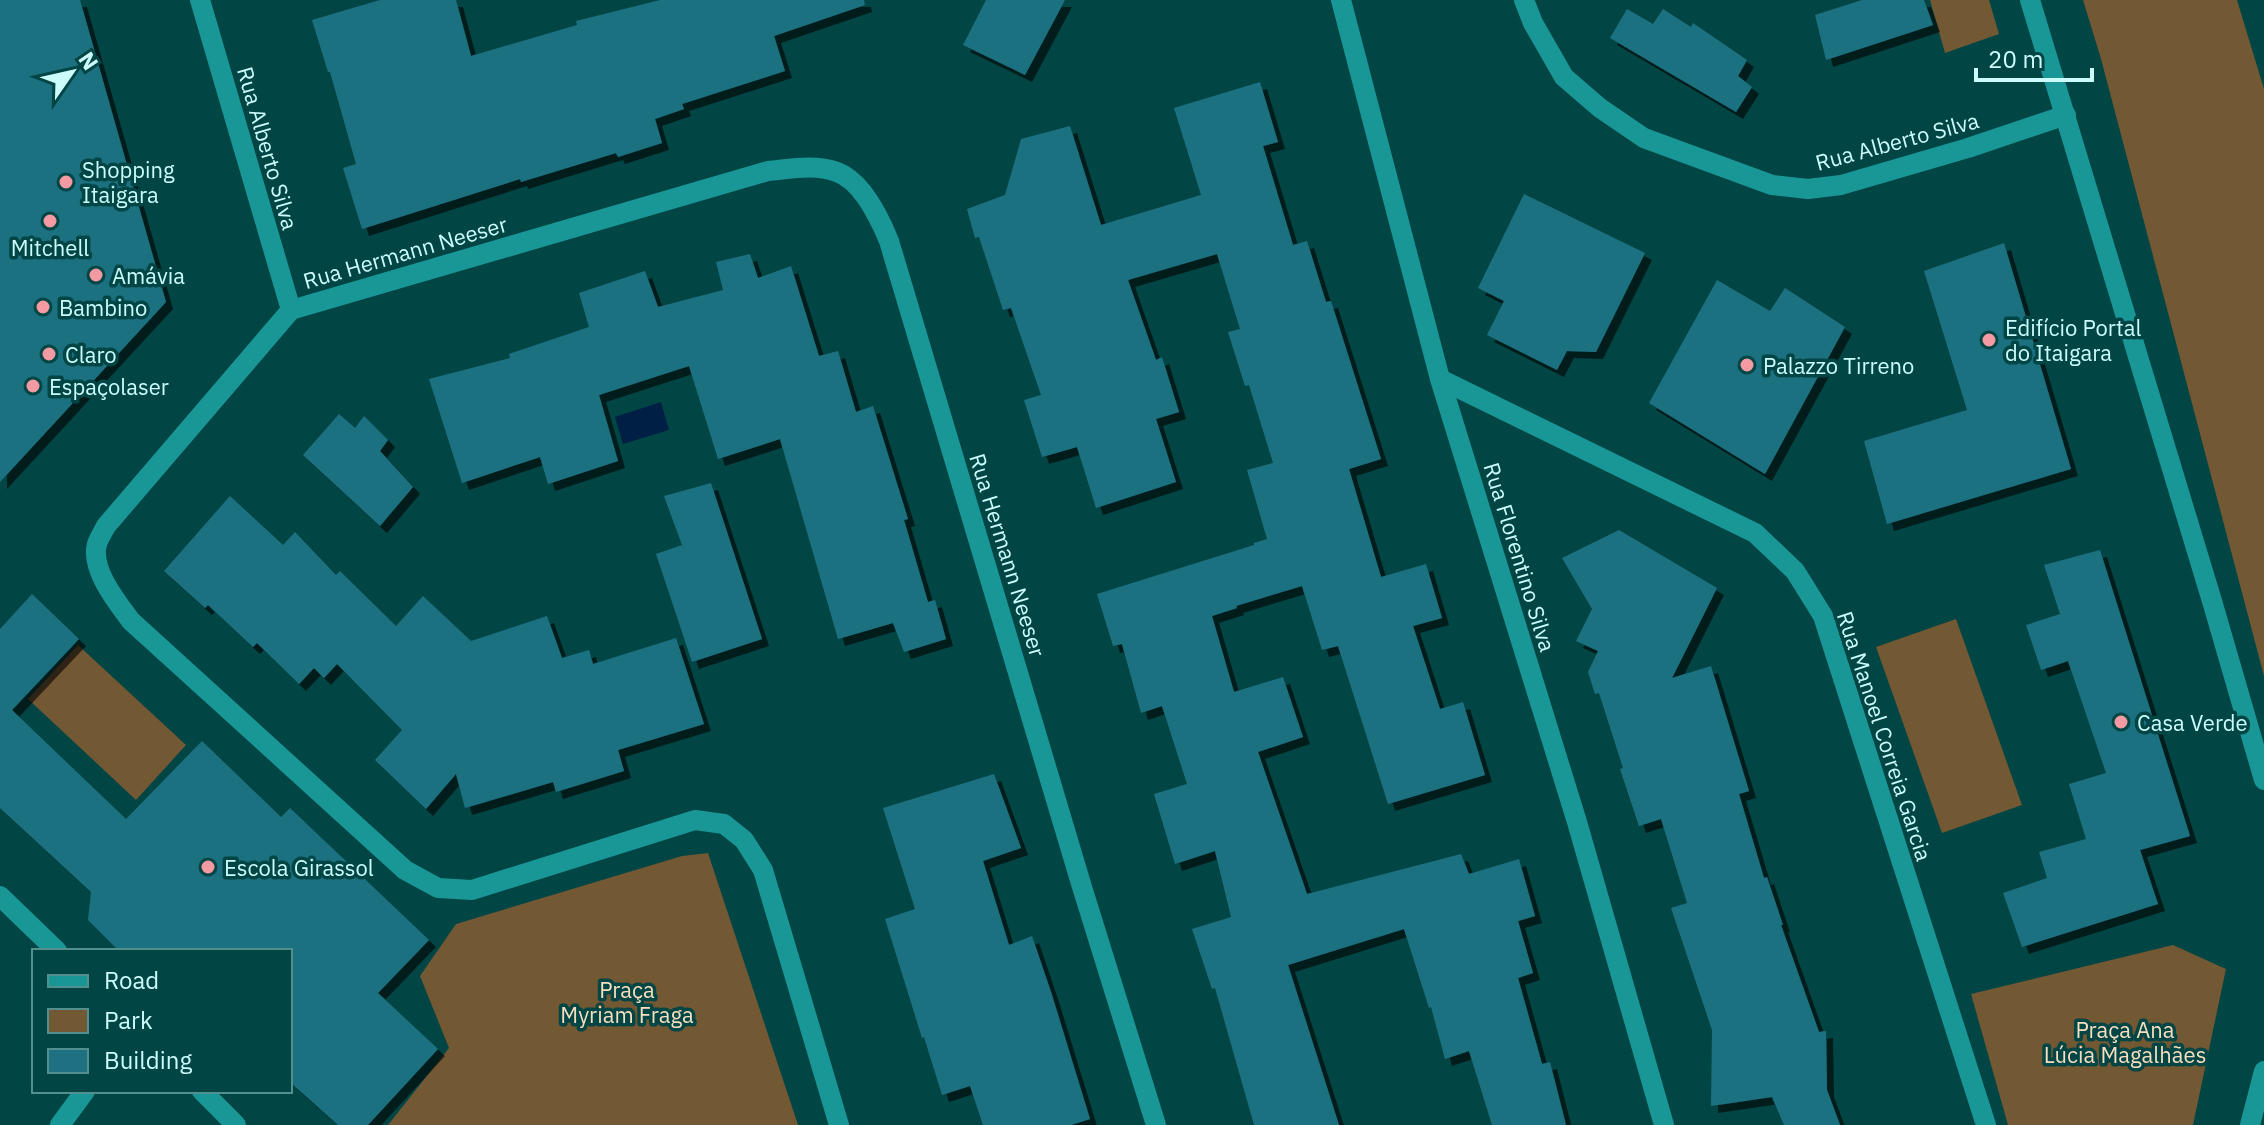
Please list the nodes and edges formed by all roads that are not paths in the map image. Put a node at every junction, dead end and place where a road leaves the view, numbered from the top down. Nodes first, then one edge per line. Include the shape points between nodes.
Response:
1 (200, 0) edge
2 (1341, 0) edge
3 (1524, 0) edge
4 (2030, 0) edge
5 (2066, 115) junction
6 (291, 310) junction
7 (1440, 379) junction
8 (2264, 780) edge
9 (0, 896) edge
10 (55, 949) edge
11 (2264, 1071) edge
12 (84, 1093) edge
13 (204, 1093) edge
14 (60, 1125) edge
15 (236, 1125) edge
16 (839, 1125) edge
17 (1156, 1125) edge
18 (1664, 1125) edge
19 (1986, 1125) edge
20 (2250, 1125) edge

1 - 6 street, Rua Alberto Silva
2 - 7 street, Rua Florentino Silva
3 - 5 street, Rua Alberto Silva via 1564,77 1600,108 1644,138 1772,185 1841,185
4 - 5 street
5 - 8 street
6 - 16 street, Rua Hermann Neeser via 106,526 96,547 112,596 131,621 405,870 438,888 472,890 695,820 724,824 744,840 763,870
6 - 17 street, Rua Hermann Neeser via 768,171 817,168 840,173 862,192 889,241
7 - 18 street, Rua Florentino Silva
7 - 19 street, Rua Manoel Correia Garcia via 1755,533 1795,571 1823,616
9 - 10 street
11 - 20 street
12 - 14 street
13 - 15 street

